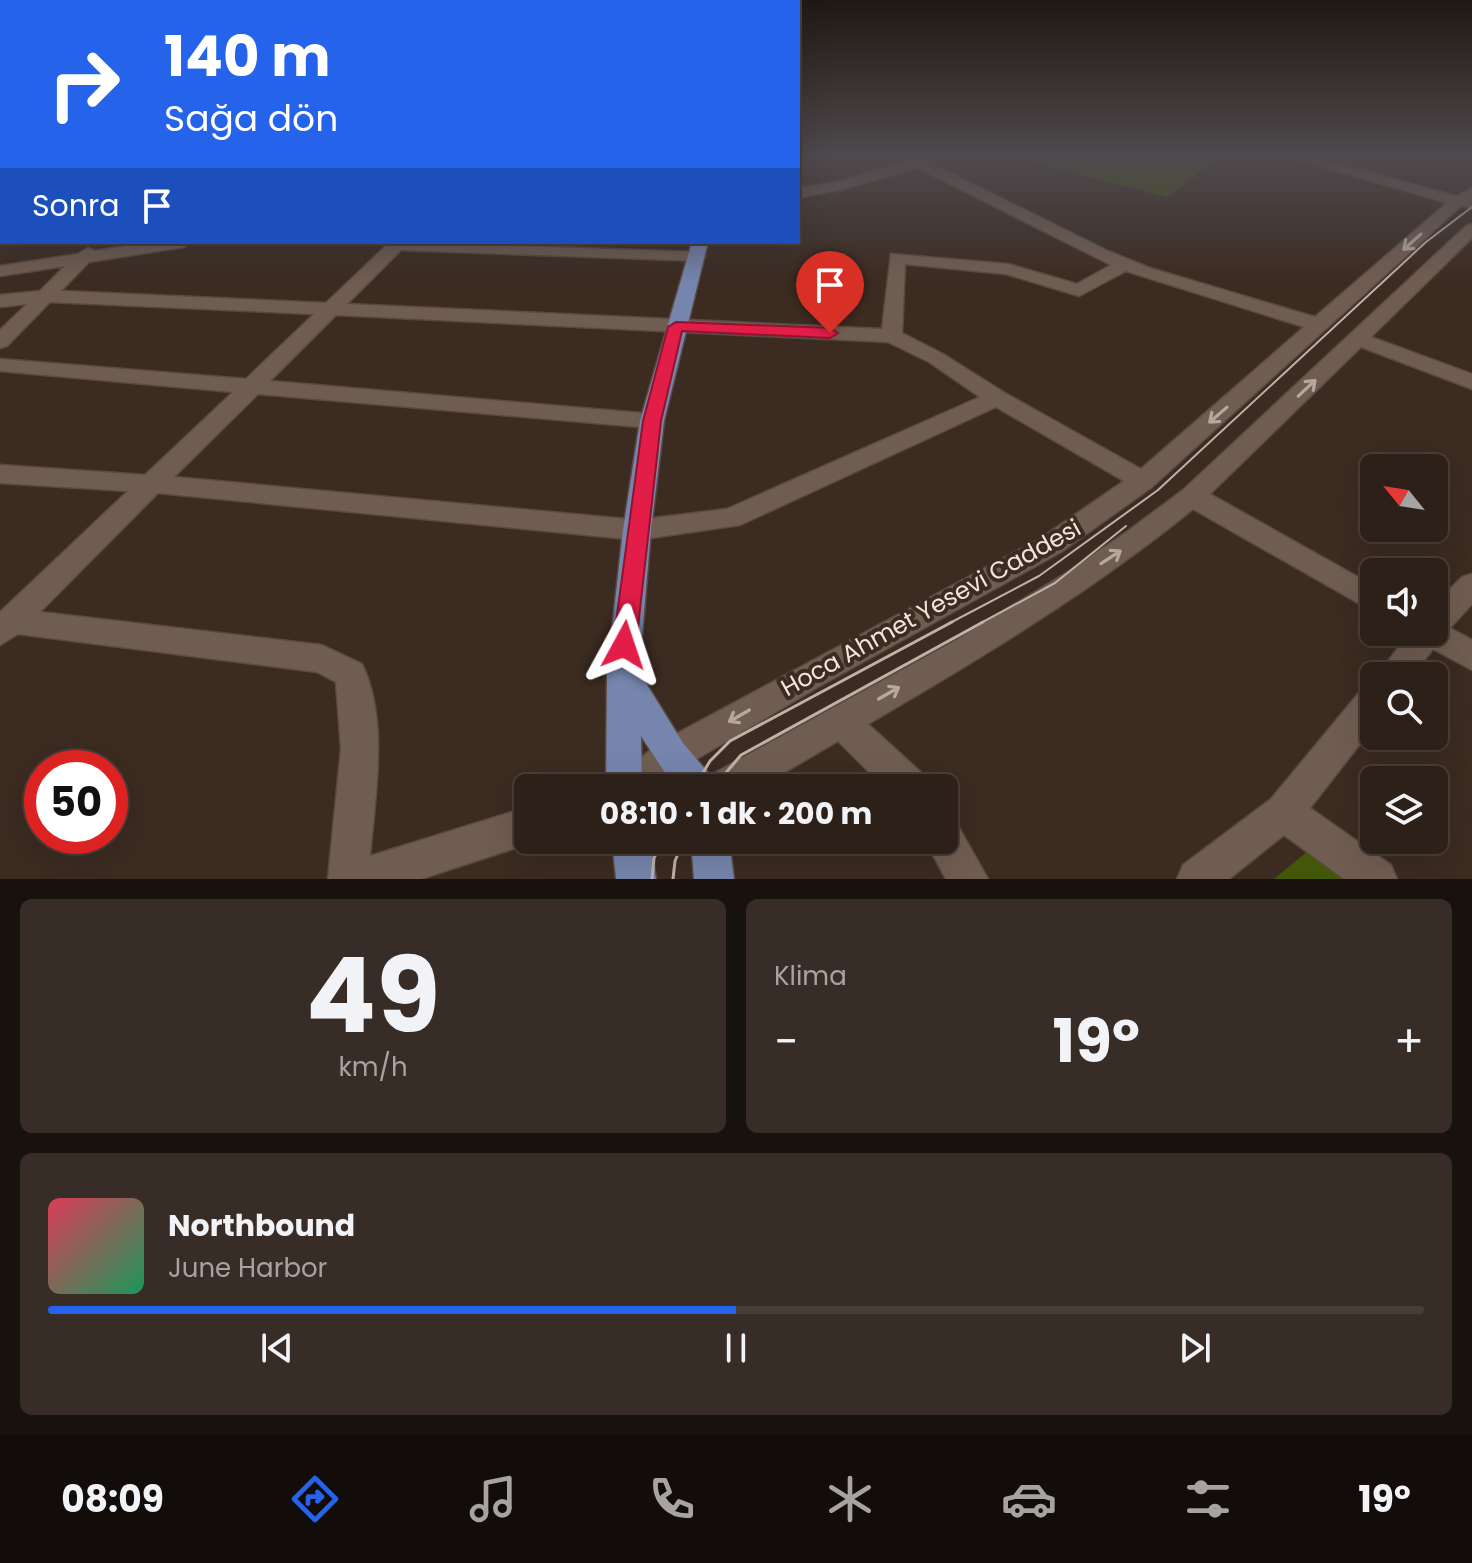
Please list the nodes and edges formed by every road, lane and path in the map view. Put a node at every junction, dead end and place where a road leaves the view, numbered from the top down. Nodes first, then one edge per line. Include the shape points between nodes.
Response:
1 (1000, 200) edge
2 (1467, 200) edge
3 (1472, 229) edge
4 (161, 244) edge
5 (399, 244) edge
6 (91, 250) edge
7 (698, 250) edge
8 (1125, 264) junction
9 (0, 271) edge
10 (47, 296) junction
11 (0, 301) edge
12 (334, 309) junction
13 (1320, 325) junction
14 (676, 327) junction
15 (892, 336) junction
16 (1359, 339) junction
17 (0, 342) edge
18 (0, 365) edge
19 (1472, 382) edge
20 (254, 387) junction
21 (997, 398) junction
22 (652, 421) junction
23 (0, 474) edge
24 (1143, 481) junction
25 (152, 484) junction
26 (1192, 496) junction
27 (637, 530) junction
28 (1472, 585) edge
29 (1360, 592) edge
30 (1448, 610) edge
31 (5, 627) edge
32 (1448, 643) edge
33 (1418, 646) edge
34 (1472, 656) edge
35 (1404, 662) edge
36 (623, 674) junction
37 (1360, 717) edge
38 (841, 721) junction
39 (671, 755) junction
40 (624, 774) edge
41 (649, 774) edge
42 (686, 774) edge
43 (748, 774) edge
44 (896, 774) edge
45 (1284, 812) junction
46 (514, 830) edge
47 (633, 854) edge
48 (711, 854) edge
49 (953, 854) edge
50 (348, 879) edge
51 (358, 879) edge
52 (636, 879) edge
53 (714, 879) edge
54 (968, 879) edge
55 (1197, 879) edge
56 (1377, 879) edge

1 - 8 street
2 -> 13 street, Hoca Ahmet Yesevi Caddesi
3 - 16 street, Hoca Ahmet Yesevi Caddesi
4 - 6 street
5 - 7 street
5 - 12 street
6 - 9 street
6 - 10 street
7 - 14 main road
8 - 13 street
8 - 15 street via 1079,290 1008,269 897,258
10 - 11 street
10 - 12 street
10 - 17 street
12 - 14 street
12 - 20 street
13 -> 24 street, Hoca Ahmet Yesevi Caddesi
14 - 15 street
14 - 22 main road
15 - 21 street
16 - 19 street
26 -> 16 street, Hoca Ahmet Yesevi Caddesi
18 - 20 street
20 - 22 street
20 - 25 street
21 - 24 street
21 - 27 street via 731,518
22 - 27 main road
23 - 25 street
24 -> 39 street, Hoca Ahmet Yesevi Caddesi via 1051,545
25 - 27 street
25 - 31 street
26 - 29 street
38 -> 26 street, Hoca Ahmet Yesevi Caddesi via 1036,606 1145,535
27 - 36 main road
28 - 30 street
31 - 50 street via 322,659 351,674 357,737
32 - 34 street
33 - 35 street
36 - 39 main road
36 - 40 main road
37 - 45 street
38 - 43 street, Hoca Ahmet Yesevi Caddesi
38 - 44 street
39 - 41 street, Hoca Ahmet Yesevi Caddesi
39 - 42 main road
45 - 55 street
45 - 56 street
46 - 51 street
47 - 52 main road
48 - 53 main road
49 - 54 street

